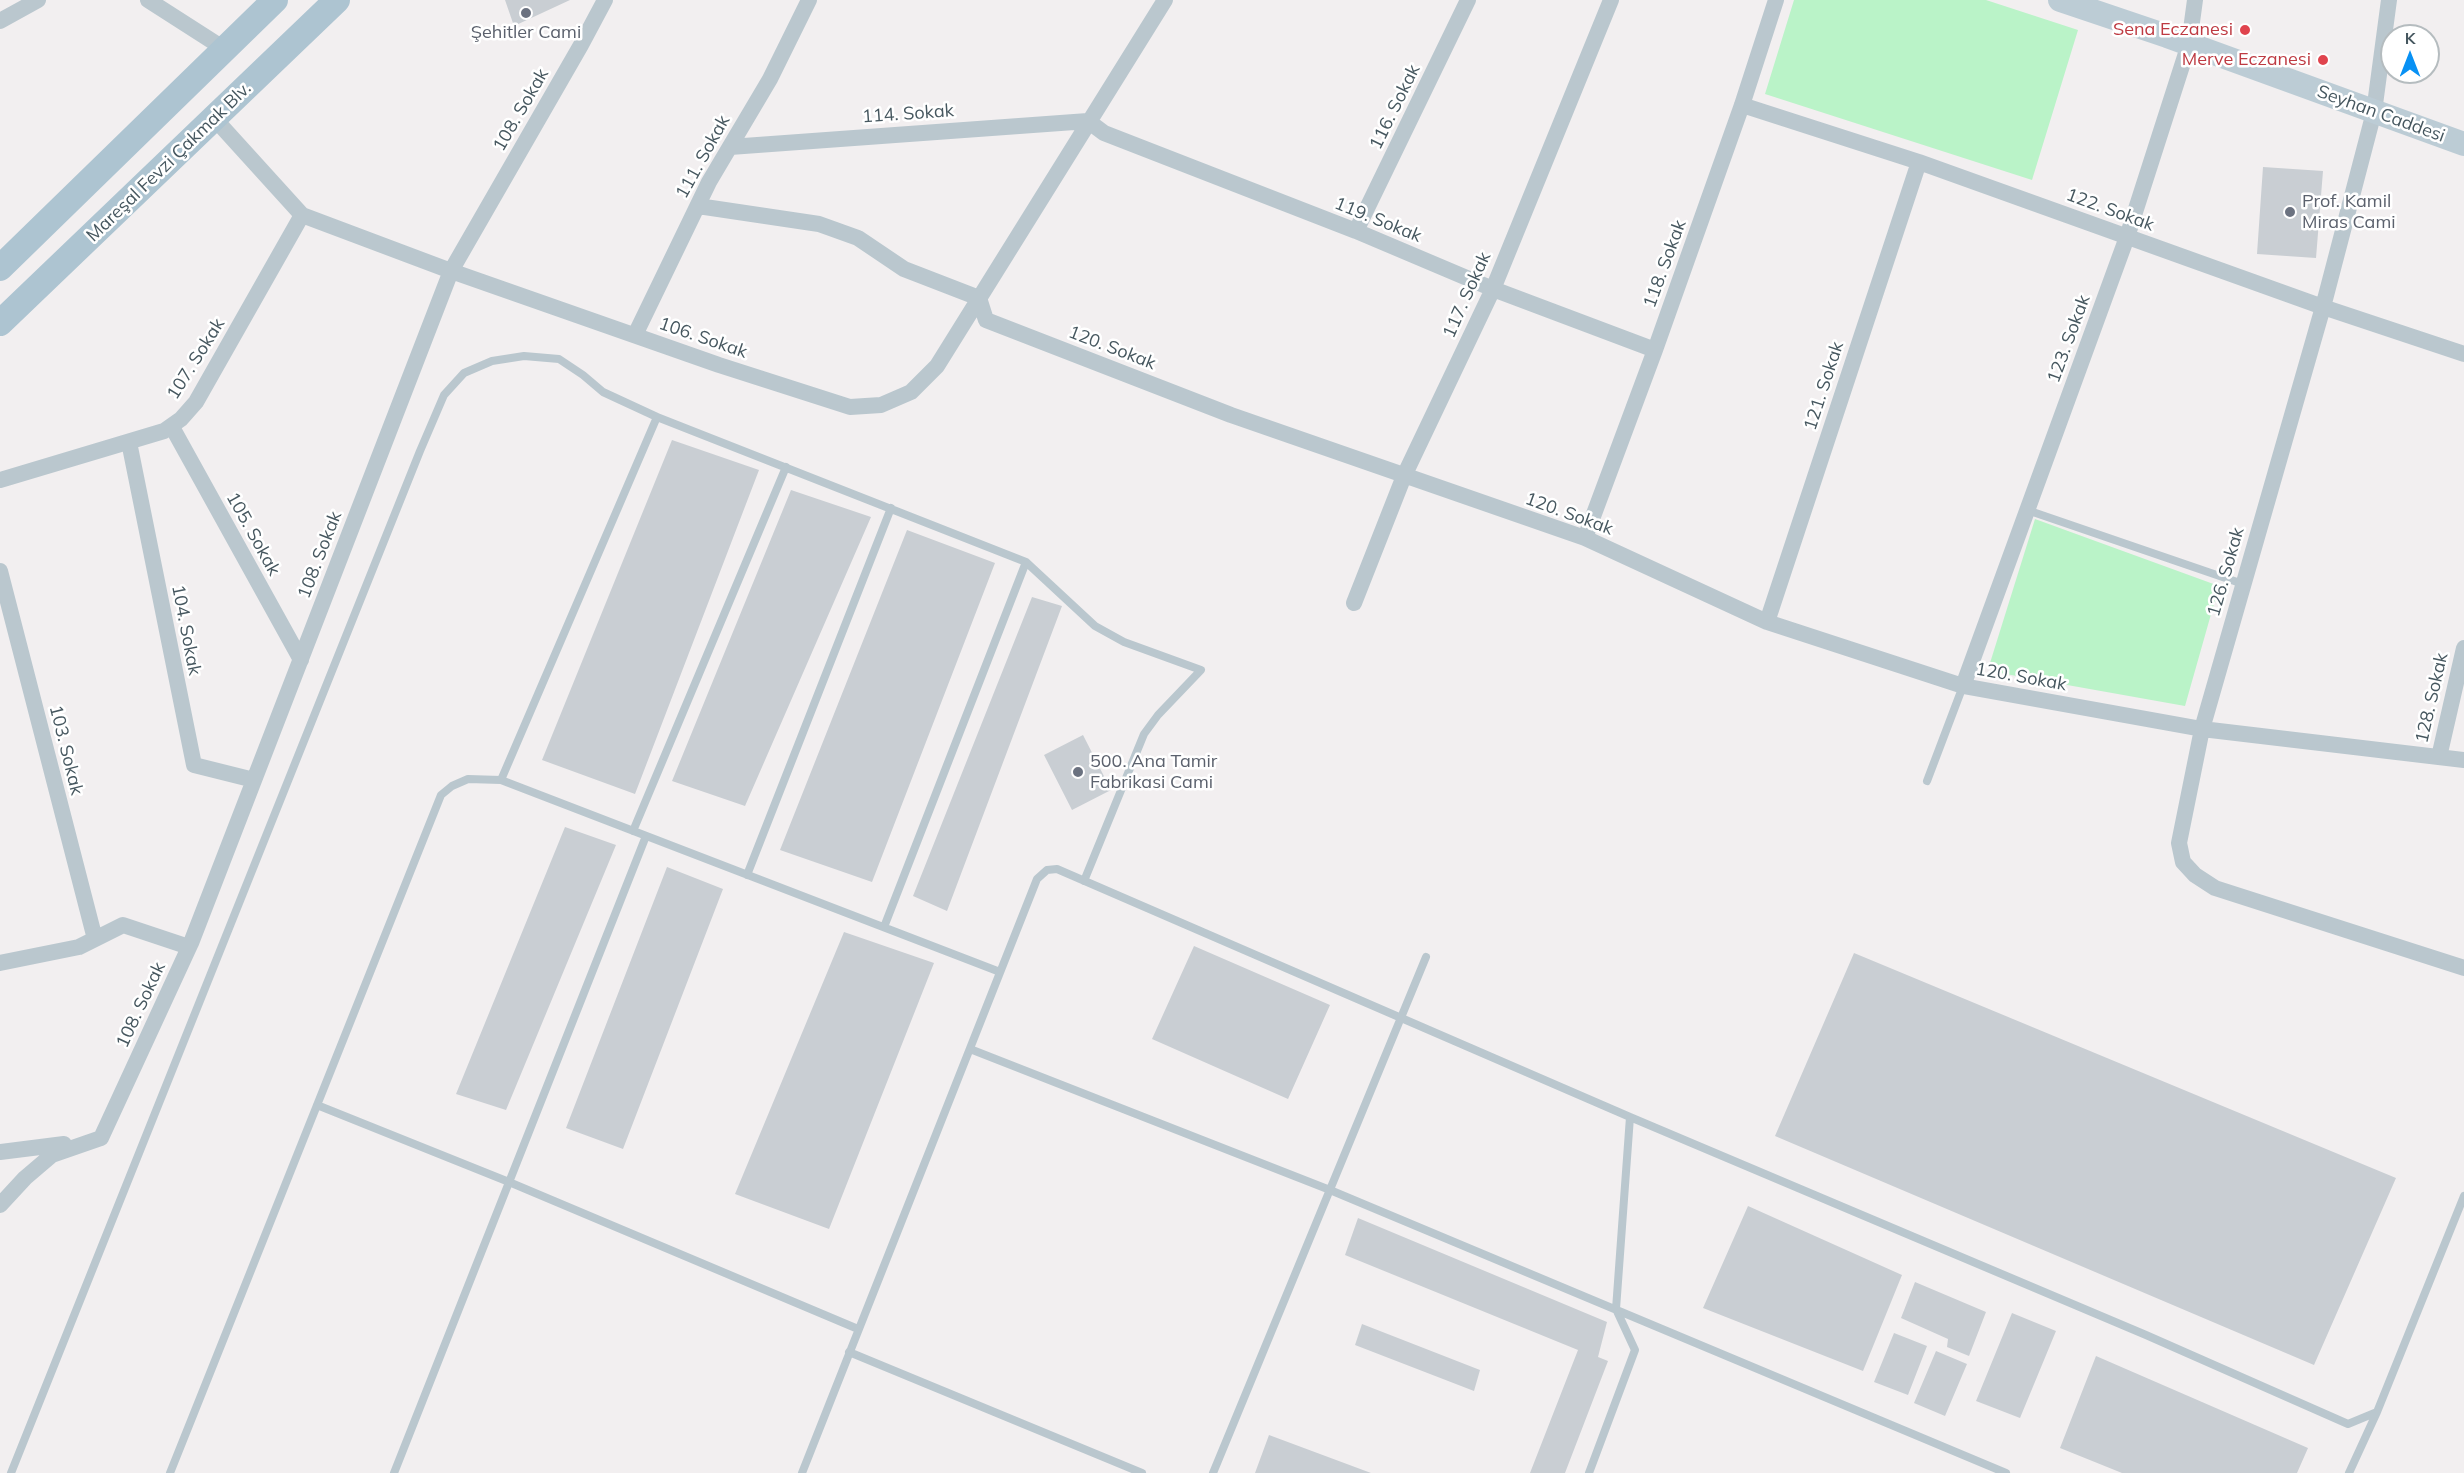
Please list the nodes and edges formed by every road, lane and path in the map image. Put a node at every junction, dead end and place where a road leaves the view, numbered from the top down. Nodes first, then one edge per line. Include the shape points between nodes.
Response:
1 (38, 0) edge
2 (148, 0) edge
3 (275, 0) edge
4 (337, 0) edge
5 (605, 0) edge
6 (1165, 0) edge
7 (1468, 0) edge
8 (1611, 0) edge
9 (1776, 0) edge
10 (2060, 0) edge
11 (2195, 0) edge
12 (2389, 0) edge
13 (813, 1) edge
14 (0, 21) edge
15 (2189, 44) junction
16 (225, 50) junction
17 (1742, 105) junction
18 (2374, 112) junction
19 (214, 118) junction
20 (1088, 121) junction
21 (2464, 144) edge
22 (730, 147) junction
23 (1918, 162) junction
24 (698, 206) junction
25 (302, 215) junction
26 (1356, 231) junction
27 (2127, 237) junction
28 (0, 268) edge
29 (451, 271) junction
30 (1493, 289) junction
31 (979, 298) junction
32 (2323, 307) junction
33 (0, 323) edge
34 (635, 335) junction
35 (1655, 350) junction
36 (2464, 354) edge
37 (657, 417) junction
38 (172, 426) junction
39 (129, 442) junction
40 (786, 467) junction
41 (1404, 476) junction
42 (0, 480) edge
43 (891, 508) junction
44 (2027, 510) junction
45 (1585, 538) junction
46 (1026, 562) junction
47 (0, 571) edge
48 (2243, 584) junction
49 (1354, 603) dead end
50 (1767, 622) junction
51 (2464, 648) edge
52 (301, 660) junction
53 (1963, 686) junction
54 (2202, 729) junction
55 (2439, 757) junction
56 (2464, 760) edge
57 (254, 780) junction
58 (501, 780) junction
59 (1927, 782) dead end
60 (633, 831) junction
61 (646, 836) junction
62 (747, 875) junction
63 (1084, 881) junction
64 (884, 927) junction
65 (95, 939) junction
66 (189, 947) junction
67 (1426, 957) dead end
68 (0, 963) edge
69 (2464, 968) edge
70 (1000, 972) junction
71 (1400, 1019) junction
72 (970, 1049) junction
73 (317, 1105) junction
74 (1630, 1117) junction
75 (101, 1138) junction
76 (0, 1152) edge
77 (510, 1182) junction
78 (1330, 1190) junction
79 (2464, 1196) edge
80 (0, 1205) edge
81 (1616, 1309) junction
82 (858, 1329) junction
83 (849, 1352) junction
84 (2377, 1412) junction
85 (11, 1473) edge
86 (170, 1473) edge
87 (394, 1473) edge
88 (802, 1473) edge
89 (1142, 1473) edge
90 (1213, 1473) edge
91 (1589, 1473) edge
92 (2006, 1473) edge
93 (2349, 1473) edge

1 - 14 street
2 - 16 street
3 - 16 main road
4 - 19 main road, Mareşal Fevzi Çakmak Blv.
5 - 29 street, 108. Sokak
6 - 20 street, 106. Sokak
7 - 26 street, 116. Sokak
8 - 30 street, 117. Sokak
9 - 17 street, 118. Sokak
10 - 15 main road, Seyhan Caddesi
11 - 15 street, 123. Sokak
12 - 18 street, 126. Sokak
13 - 22 street, 111. Sokak
15 - 18 main road, Seyhan Caddesi
15 - 27 street, 123. Sokak
16 - 28 main road
17 - 23 street, 122. Sokak
17 - 35 street, 118. Sokak
18 - 21 main road, Seyhan Caddesi
18 - 32 street, 126. Sokak
19 - 25 street, 106. Sokak
19 - 33 main road, Mareşal Fevzi Çakmak Blv.
20 - 22 street, 114. Sokak
20 - 26 street, 119. Sokak via 1104,133
20 - 31 street, 106. Sokak
22 - 24 street, 111. Sokak
23 - 27 street, 122. Sokak
23 - 50 street, 121. Sokak
24 - 31 street via 819,224 858,238 904,269
24 - 34 street, 111. Sokak
25 - 29 street, 106. Sokak
25 - 38 street, 107. Sokak via 196,402
26 - 30 street, 119. Sokak
27 - 32 street, 122. Sokak
27 - 44 street, 123. Sokak
29 - 34 street, 106. Sokak
29 - 52 street, 108. Sokak
30 - 35 street, 119. Sokak
30 - 41 street, 117. Sokak
31 - 34 street, 106. Sokak via 937,366 911,392 881,405 850,407
31 - 41 street, 120. Sokak via 986,320 1231,415
32 - 36 street, 122. Sokak
32 - 48 street, 126. Sokak
35 - 45 street, 118. Sokak
37 - 40 lane
37 - 58 lane
37 - 85 lane via 603,392 558,359 524,356 492,361 464,373 444,395
38 - 39 street, 107. Sokak
38 - 52 street, 105. Sokak
39 - 42 street, 107. Sokak
39 - 57 street, 104. Sokak via 194,765
40 - 43 lane
40 - 60 lane
41 - 45 street, 120. Sokak
41 - 49 street, 117. Sokak
43 - 46 lane
43 - 62 lane
44 - 48 lane
44 - 53 street, 123. Sokak
45 - 50 street, 120. Sokak
46 - 63 lane via 1095,626 1124,642 1201,670 1144,734
46 - 64 lane
47 - 65 street, 103. Sokak
48 - 54 street, 126. Sokak
50 - 53 street, 120. Sokak
51 - 55 street, 128. Sokak
52 - 57 street, 108. Sokak
53 - 54 street, 120. Sokak
53 - 59 lane
54 - 55 street, 120. Sokak
54 - 69 street, 126. Sokak via 2179,843 2183,862 2194,875 2216,888
55 - 56 street, 120. Sokak
57 - 66 street, 108. Sokak
58 - 60 lane
58 - 73 lane via 468,779 441,795
60 - 61 lane
61 - 62 lane
61 - 77 lane
62 - 64 lane
63 - 70 lane via 1057,869 1047,870 1037,879
63 - 71 lane
64 - 70 lane
65 - 66 street via 123,925
65 - 68 street via 79,947
66 - 75 street, 108. Sokak
67 - 71 lane
70 - 72 lane
71 - 74 lane
71 - 78 lane
72 - 78 lane
72 - 82 lane
73 - 77 lane
73 - 86 lane
74 - 81 lane
74 - 84 lane via 2348,1424
75 - 76 street
75 - 80 street via 52,1155
77 - 82 lane
77 - 87 lane
78 - 81 lane
78 - 90 lane
79 - 84 lane
81 - 91 lane via 1635,1350
81 - 92 lane
82 - 83 lane
83 - 88 lane
83 - 89 lane
84 - 93 lane

